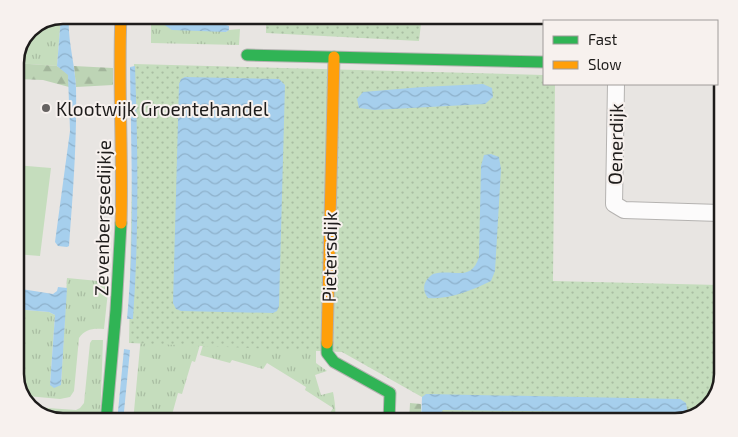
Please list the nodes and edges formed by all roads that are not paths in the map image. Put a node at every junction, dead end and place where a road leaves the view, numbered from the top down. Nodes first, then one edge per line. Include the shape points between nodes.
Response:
1 (120, 24) edge
2 (247, 55) dead end
3 (334, 57) junction
4 (543, 62) edge
5 (616, 85) edge
6 (714, 213) edge
7 (107, 413) edge
8 (389, 413) edge

1 - 7 street, Zevenbergsedijkje via 122,196 116,333
2 - 3 street
3 - 4 street
3 - 8 street, Pietersdijk via 327,353 334,362 390,393
5 - 6 street, Oenerdijk via 614,204 624,210

